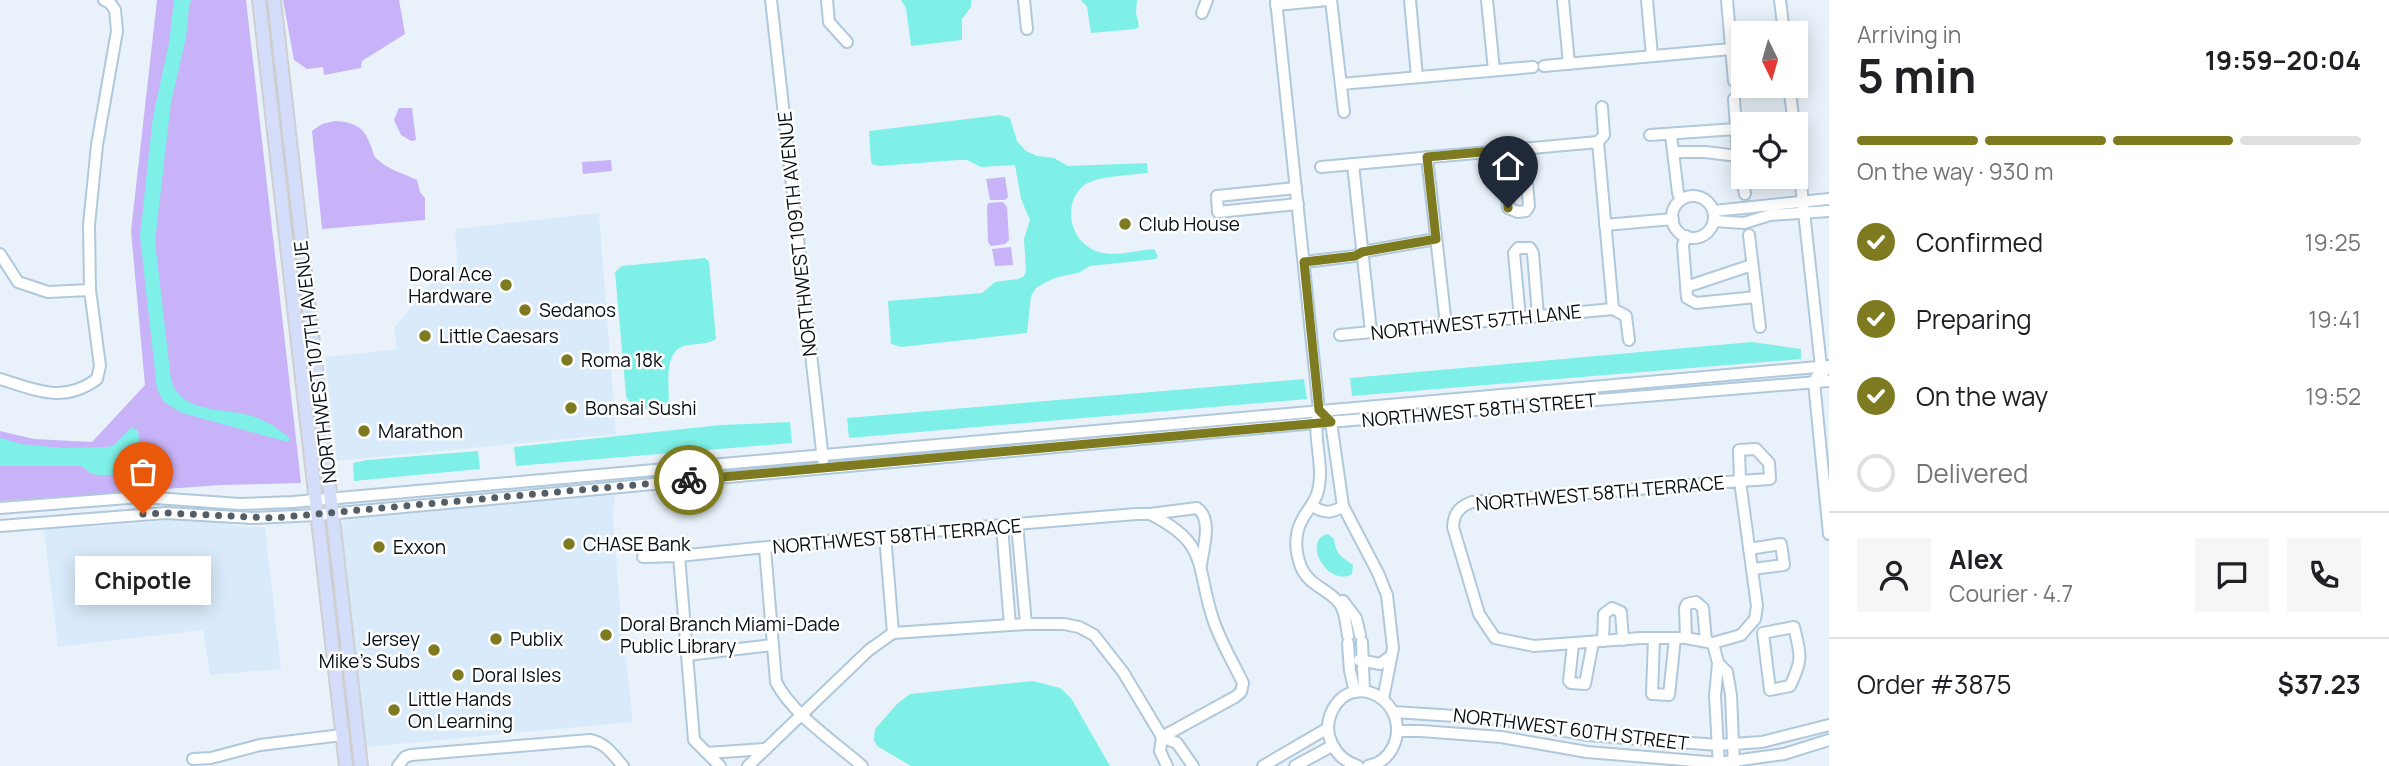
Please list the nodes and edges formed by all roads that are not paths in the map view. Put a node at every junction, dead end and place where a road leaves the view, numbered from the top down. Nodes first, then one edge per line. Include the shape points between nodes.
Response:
1 (259, 0) edge
2 (274, 0) edge
3 (771, 0) edge
4 (827, 0) edge
5 (1024, 0) edge
6 (1208, 0) edge
7 (1330, 0) edge
8 (1410, 0) edge
9 (1488, 0) edge
10 (1563, 0) edge
11 (1647, 0) edge
12 (1727, 0) edge
13 (1780, 0) edge
14 (110, 3) edge
15 (1276, 3) edge
16 (1202, 13) dead end
17 (1783, 21) edge
18 (1027, 29) dead end
19 (847, 42) dead end
20 (1731, 49) joint
21 (1652, 56) junction
22 (1569, 64) junction
23 (1494, 70) junction
24 (1417, 77) junction
25 (1341, 84) junction
26 (1734, 99) dead end
27 (1602, 107) dead end
28 (1344, 112) dead end
29 (1735, 112) edge
30 (1731, 129) edge
31 (1650, 135) dead end
32 (1671, 135) junction
33 (1598, 142) junction
34 (1524, 149) junction
35 (1503, 150) junction
36 (1674, 152) junction
37 (1731, 155) edge
38 (1427, 157) junction
39 (1353, 164) junction
40 (1321, 167) dead end
41 (1296, 188) junction
42 (1744, 189) edge
43 (1801, 189) edge
44 (1745, 194) dead end
45 (1829, 199) edge
46 (1682, 200) junction
47 (1298, 204) junction
48 (1803, 207) junction
49 (1829, 211) edge
50 (1714, 216) junction
51 (1673, 219) junction
52 (1605, 225) junction
53 (1749, 235) dead end
54 (1686, 236) junction
55 (1436, 239) junction
56 (1362, 252) junction
57 (0, 254) edge
58 (1303, 258) junction
59 (1752, 265) junction
60 (1686, 287) junction
61 (90, 290) junction
62 (1756, 297) junction
63 (1613, 309) junction
64 (1538, 316) junction
65 (1520, 318) junction
66 (1446, 325) junction
67 (1760, 327) dead end
68 (1371, 332) junction
69 (1340, 335) dead end
70 (1629, 340) dead end
71 (1825, 367) edge
72 (0, 379) edge
73 (1814, 382) junction
74 (1829, 382) edge
75 (1319, 410) junction
76 (1331, 422) junction
77 (1315, 423) junction
78 (822, 454) junction
79 (824, 467) junction
80 (331, 499) junction
81 (316, 500) junction
82 (1312, 506) junction
83 (1343, 506) junction
84 (0, 508) edge
85 (332, 513) junction
86 (1150, 514) junction
87 (317, 515) junction
88 (1017, 524) junction
89 (0, 526) edge
90 (1002, 526) junction
91 (1829, 534) edge
92 (886, 535) junction
93 (765, 548) junction
94 (1749, 550) junction
95 (679, 556) junction
96 (643, 557) dead end
97 (1201, 565) junction
98 (1752, 569) junction
99 (1328, 594) junction
100 (1026, 624) junction
101 (1010, 625) junction
102 (1748, 628) junction
103 (893, 633) junction
104 (1763, 633) junction
105 (1654, 638) junction
106 (1680, 638) junction
107 (1623, 640) junction
108 (1598, 642) junction
109 (1710, 642) junction
110 (1573, 644) junction
111 (772, 645) junction
112 (687, 655) junction
113 (1391, 656) junction
114 (1349, 659) junction
115 (1363, 660) junction
116 (1718, 663) junction
117 (1359, 692) junction
118 (1383, 699) junction
119 (1394, 712) junction
120 (803, 715) junction
121 (1829, 725) edge
122 (1328, 729) junction
123 (1397, 732) junction
124 (342, 735) junction
125 (1791, 735) junction
126 (1161, 737) junction
127 (1829, 740) edge
128 (1718, 745) junction
129 (1734, 745) junction
130 (1332, 746) junction
131 (766, 749) junction
132 (1795, 750) junction
133 (707, 753) junction
134 (193, 759) dead end
135 (1734, 764) edge
136 (1719, 765) edge
137 (345, 766) edge
138 (360, 766) edge
139 (398, 766) edge
140 (623, 766) edge
141 (720, 766) edge
142 (748, 766) edge
143 (862, 766) edge
144 (1167, 766) edge
145 (1193, 766) edge
146 (1263, 766) edge
147 (1295, 766) edge
148 (1358, 766) edge
149 (1368, 766) edge

1 - 81 main road, NORTHWEST 107TH AVENUE
2 - 80 main road, NORTHWEST 107TH AVENUE
3 - 78 street, NORTHWEST 109TH AVENUE
4 - 19 street via 829,22
5 - 18 street
6 - 16 street
7 - 15 street
7 - 25 street
8 - 24 street
9 - 23 street
10 - 22 street
11 - 21 street
12 - 20 street
13 - 17 street
14 - 61 street via 117,31 96,145 89,225
15 - 41 street
20 - 21 street
21 - 22 street
22 - 23 street
23 - 24 street
24 - 25 street
25 - 28 street
26 - 29 street
27 - 33 street via 1604,135
30 - 32 street
31 - 32 street
32 - 36 street
33 - 34 street
33 - 52 street
34 - 35 street
34 - 35 street via 1529,206 1518,212 1508,208
35 - 38 street
36 - 37 street
36 - 46 street
38 - 39 street
38 - 55 street
39 - 40 street
39 - 56 street
41 - 47 street
41 - 47 street via 1217,196 1218,212
42 - 44 street
43 - 48 street
45 - 48 street
46 - 50 street via 1700,197 1709,203
46 - 51 street
47 - 58 street
48 - 49 street
48 - 50 street via 1744,223 1735,215
48 - 71 street
50 - 54 street via 1703,235
51 - 52 street
51 - 54 street
52 - 63 street
53 - 59 street
54 - 60 street
55 - 56 street
55 - 66 street
56 - 58 street
56 - 68 street
57 - 61 street via 18,282 48,292
58 - 75 street
59 - 60 street
59 - 62 street
60 - 62 street via 1689,301 1696,303
61 - 72 street via 100,366 97,379 76,392 55,393
62 - 67 street
63 - 64 street, NORTHWEST 57TH LANE
63 - 70 street via 1626,316
64 - 65 street, NORTHWEST 57TH LANE
64 - 65 street via 1533,253 1523,247 1514,253
65 - 66 street, NORTHWEST 57TH LANE
66 - 68 street, NORTHWEST 57TH LANE
68 - 69 street, NORTHWEST 57TH LANE
71 - 73 street
71 - 74 street
71 - 75 street, NORTHWEST 58TH STREET
73 - 74 street, NORTHWEST 58TH STREET
73 - 76 street, NORTHWEST 58TH STREET
73 - 91 street
75 - 76 street
75 - 77 street
75 - 78 street, NORTHWEST 58TH STREET
76 - 77 street, NORTHWEST 58TH STREET
76 - 83 street
77 - 79 street, NORTHWEST 58TH STREET
77 - 82 street via 1320,479
78 - 79 street, NORTHWEST 109TH AVENUE
78 - 80 street, NORTHWEST 58TH STREET
79 - 85 street, NORTHWEST 58TH STREET
80 - 81 street, NORTHWEST 58TH STREET
80 - 85 main road, NORTHWEST 107TH AVENUE
81 - 84 street, NORTHWEST 58TH STREET via 240,503 122,498
81 - 87 main road, NORTHWEST 107TH AVENUE
82 - 83 street via 1328,513
82 - 99 street via 1302,519 1296,554 1312,583
83 - 113 street via 1387,595
85 - 87 street, NORTHWEST 58TH STREET
85 - 138 main road, NORTHWEST 107TH AVENUE
86 - 88 street, NORTHWEST 58TH TERRACE
86 - 97 street via 1184,535
86 - 97 street, NORTHWEST 58TH TERRACE via 1197,508 1203,513
87 - 89 street, NORTHWEST 58TH STREET via 253,518 166,513
87 - 124 main road, NORTHWEST 107TH AVENUE
88 - 90 street, NORTHWEST 58TH TERRACE
88 - 100 street
90 - 92 street, NORTHWEST 58TH TERRACE
90 - 101 street
92 - 93 street, NORTHWEST 58TH TERRACE
92 - 103 street
93 - 95 street, NORTHWEST 58TH TERRACE
93 - 111 street
94 - 98 street
94 - 98 street via 1781,544 1783,555 1784,565
94 - 110 street, NORTHWEST 58TH TERRACE via 1741,481 1461,506 1452,527 1479,614 1495,638 1534,646
95 - 96 street, NORTHWEST 58TH TERRACE
95 - 112 street
97 - 126 street via 1213,621 1243,683 1241,692
98 - 102 street via 1757,606
99 - 114 street via 1340,604 1346,619
99 - 115 street via 1344,602 1356,618
100 - 101 street
100 - 126 street via 1063,624 1094,635 1123,672
101 - 103 street
102 - 104 street
102 - 109 street via 1741,635
103 - 120 street via 869,649
104 - 104 street via 1794,627 1801,653 1790,686 1770,690
105 - 106 street
105 - 106 street via 1652,694 1669,695
105 - 107 street
106 - 109 street
106 - 109 street via 1685,608 1696,602 1703,608
107 - 108 street
107 - 108 street via 1621,612 1612,608 1604,614
108 - 110 street
108 - 110 street via 1583,685 1569,681
109 - 116 street
111 - 112 street
111 - 120 street via 776,682
112 - 133 street via 694,740
113 - 115 street via 1380,664
113 - 118 street
114 - 115 street
114 - 117 street
115 - 117 street
116 - 128 street
116 - 129 street via 1727,672
117 - 118 street
117 - 122 street via 1337,703
118 - 119 street
119 - 123 street
119 - 128 street, NORTHWEST 60TH STREET via 1500,719 1587,734
120 - 131 street
120 - 143 street
121 - 125 street, NORTHWEST 60TH STREET
122 - 130 street
122 - 146 street
123 - 136 street, NORTHWEST 60TH STREET via 1501,737 1587,752
123 - 149 street via 1390,753
124 - 134 street
124 - 137 main road, NORTHWEST 107TH AVENUE
125 - 129 street, NORTHWEST 60TH STREET
125 - 132 street
126 - 144 street via 1160,751
126 - 145 street via 1177,743
127 - 132 street, NORTHWEST 60TH STREET
128 - 129 street, NORTHWEST 60TH STREET
128 - 136 street
129 - 135 street
130 - 147 street
130 - 148 street via 1344,760
131 - 133 street
131 - 142 street
132 - 135 street, NORTHWEST 60TH STREET
133 - 141 street
135 - 136 street, NORTHWEST 60TH STREET
139 - 140 street via 411,755 590,740 608,748

